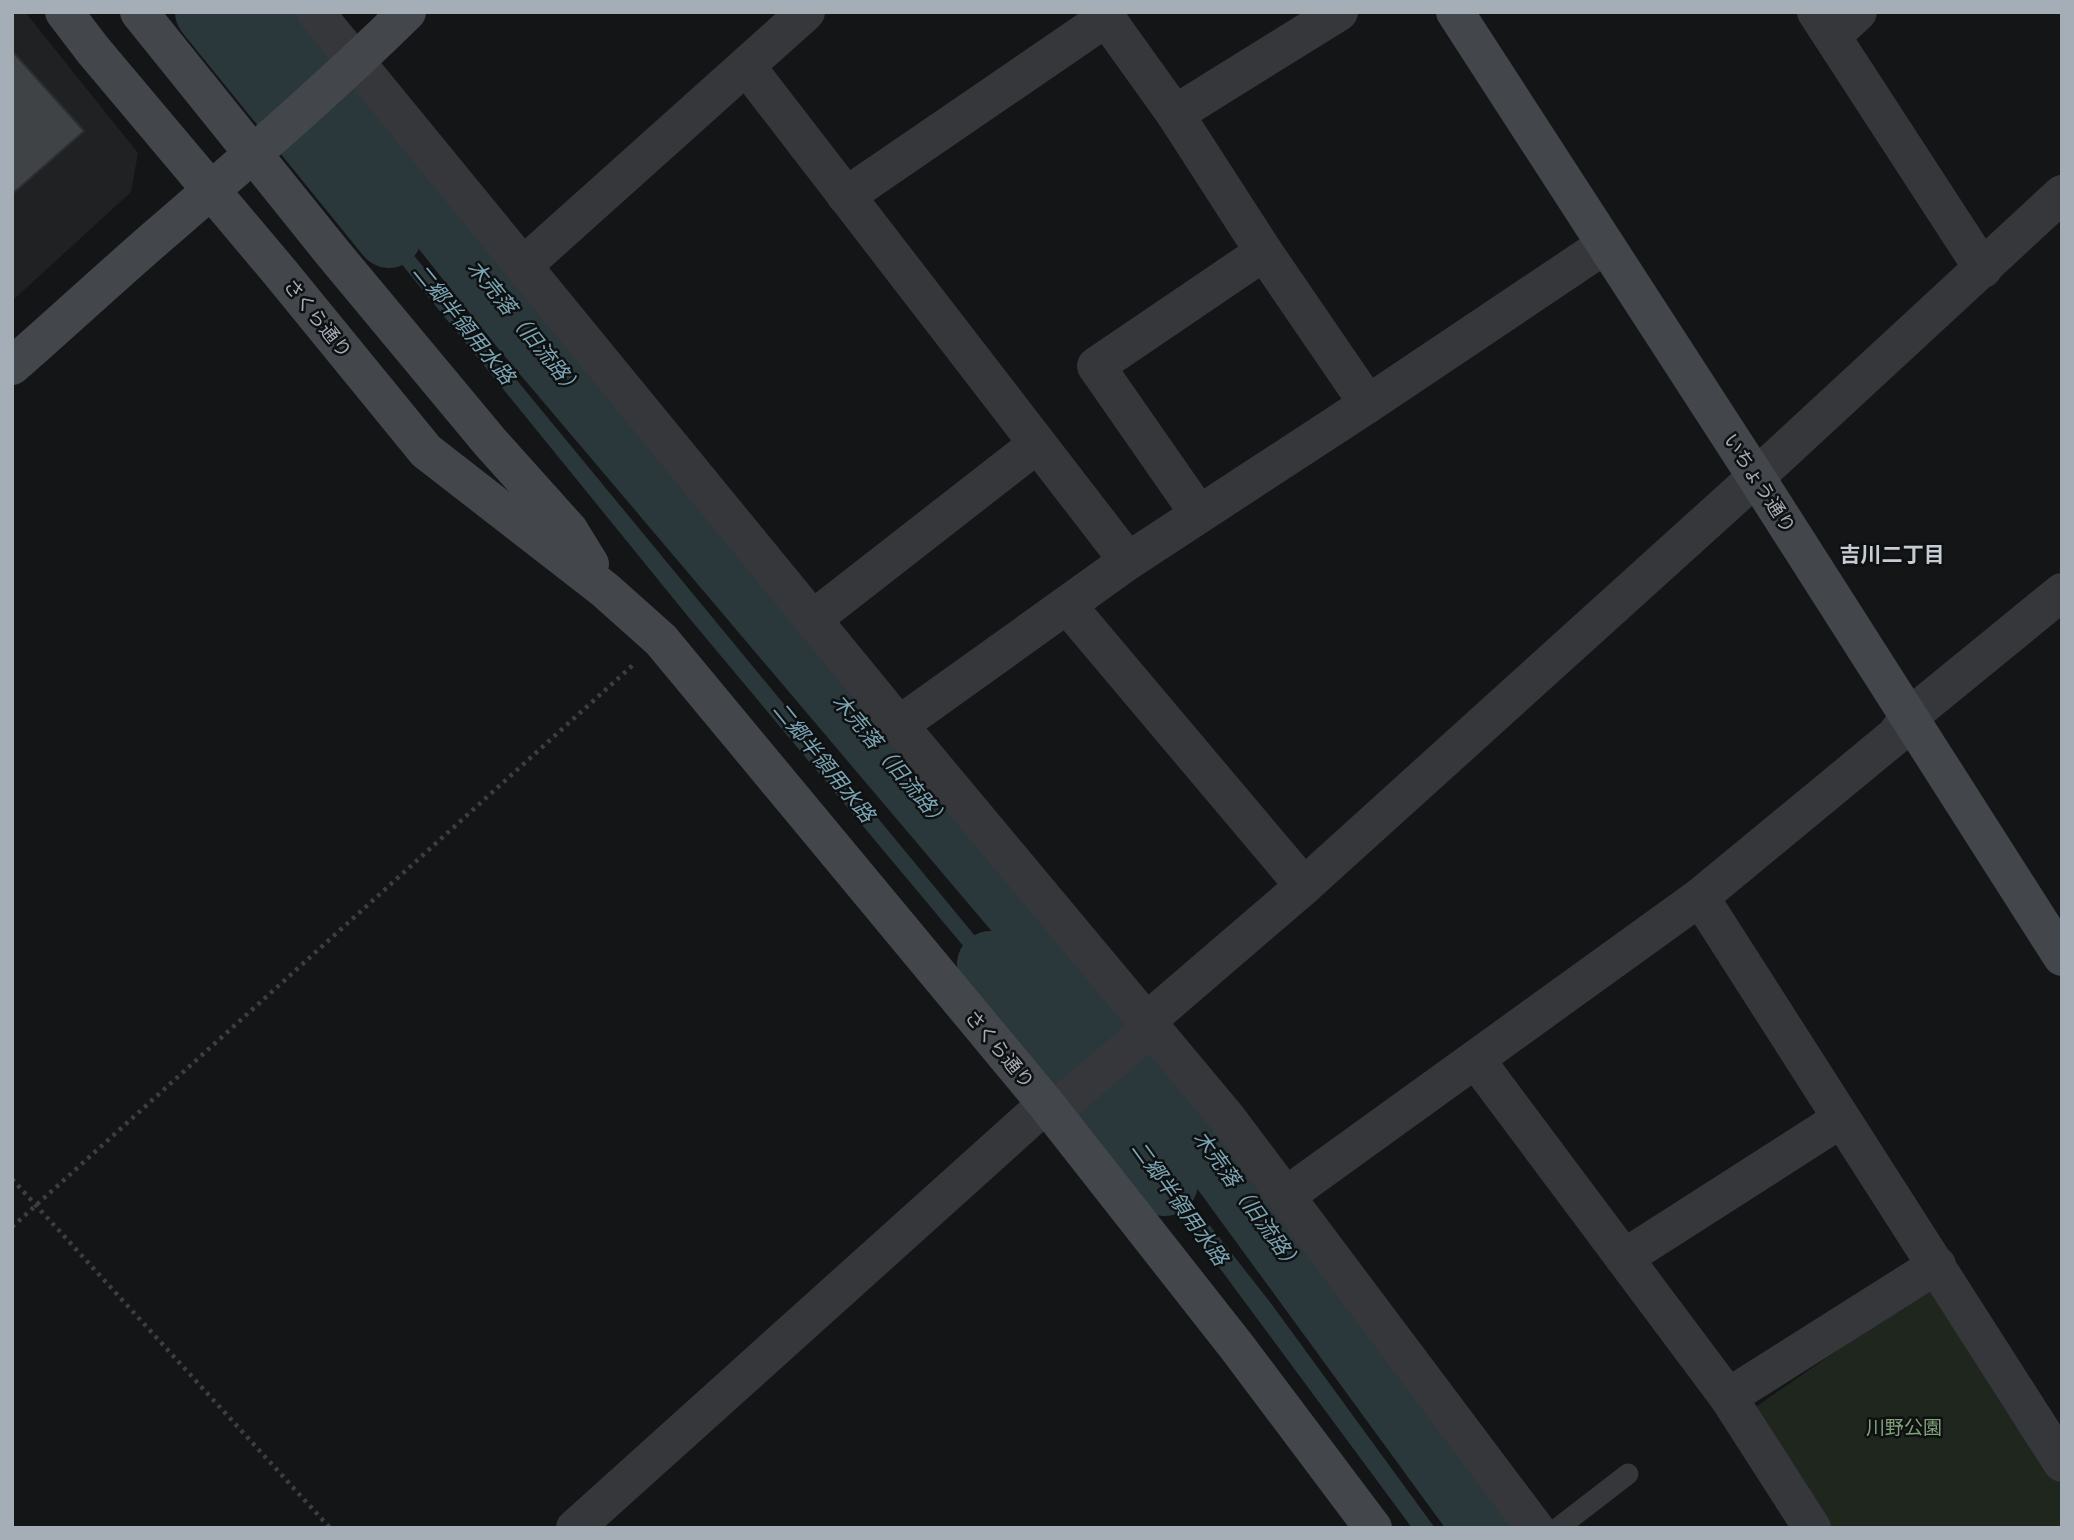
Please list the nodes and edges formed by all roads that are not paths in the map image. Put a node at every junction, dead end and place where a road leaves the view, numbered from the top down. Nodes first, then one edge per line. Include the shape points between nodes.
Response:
1 (64, 12) edge
2 (139, 12) edge
3 (315, 12) edge
4 (407, 12) edge
5 (806, 12) edge
6 (1339, 12) edge
7 (1455, 12) edge
8 (1104, 15) edge
9 (1836, 20) edge
10 (747, 67) junction
11 (349, 68) junction
12 (1175, 114) junction
13 (261, 148) junction
14 (211, 190) junction
15 (2062, 194) edge
16 (846, 196) junction
17 (1605, 245) junction
18 (1264, 252) junction
19 (524, 265) junction
20 (1983, 269) junction
21 (12, 366) edge
22 (1368, 404) junction
23 (1036, 445) junction
24 (1756, 477) junction
25 (1199, 514) junction
26 (1128, 561) junction
27 (605, 590) junction
28 (2062, 592) edge
29 (1067, 605) junction
30 (813, 619) junction
31 (1909, 717) junction
32 (899, 725) junction
33 (1304, 886) junction
34 (1700, 897) junction
35 (2062, 957) edge
36 (1150, 1024) junction
37 (1476, 1060) junction
38 (1057, 1104) junction
39 (1841, 1119) junction
40 (1287, 1195) junction
41 (1624, 1258) junction
42 (1937, 1265) junction
43 (1728, 1397) junction
44 (2062, 1462) edge
45 (1628, 1474) dead end
46 (575, 1528) edge
47 (1373, 1528) edge
48 (1535, 1528) edge
49 (1558, 1528) edge
50 (1812, 1528) edge

1 - 14 street, さくら通り
2 - 13 street, さくら通り
3 - 11 street
4 - 11 street
5 - 10 street
6 - 12 street
7 - 17 street, いちょう通り
8 - 12 street
8 - 16 street
9 - 20 street
10 - 16 street
10 - 19 street
11 - 13 street
11 - 19 street
12 - 18 street
13 - 14 street
13 - 27 street, さくら通り via 481,432 569,530
14 - 21 street
14 - 27 street, さくら通り via 426,451
15 - 20 street
16 - 23 street
17 - 22 street
17 - 24 street, いちょう通り
18 - 22 street
18 - 25 street via 1096,366
19 - 30 street
20 - 24 street
22 - 25 street
23 - 26 street
23 - 30 street
24 - 31 street, いちょう通り
24 - 33 street
25 - 26 street
26 - 29 street
27 - 38 street, さくら通り via 661,640
28 - 31 street
29 - 32 street
29 - 33 street
30 - 32 street
31 - 34 street via 1895,736
31 - 35 street, いちょう通り
32 - 36 street
33 - 36 street
34 - 37 street
34 - 39 street
36 - 38 street
36 - 40 street
37 - 40 street
37 - 41 street
38 - 46 street
38 - 47 street, さくら通り
39 - 41 street
39 - 42 street
40 - 48 street
41 - 43 street
42 - 43 street
42 - 44 street
43 - 50 street
45 - 49 lane

